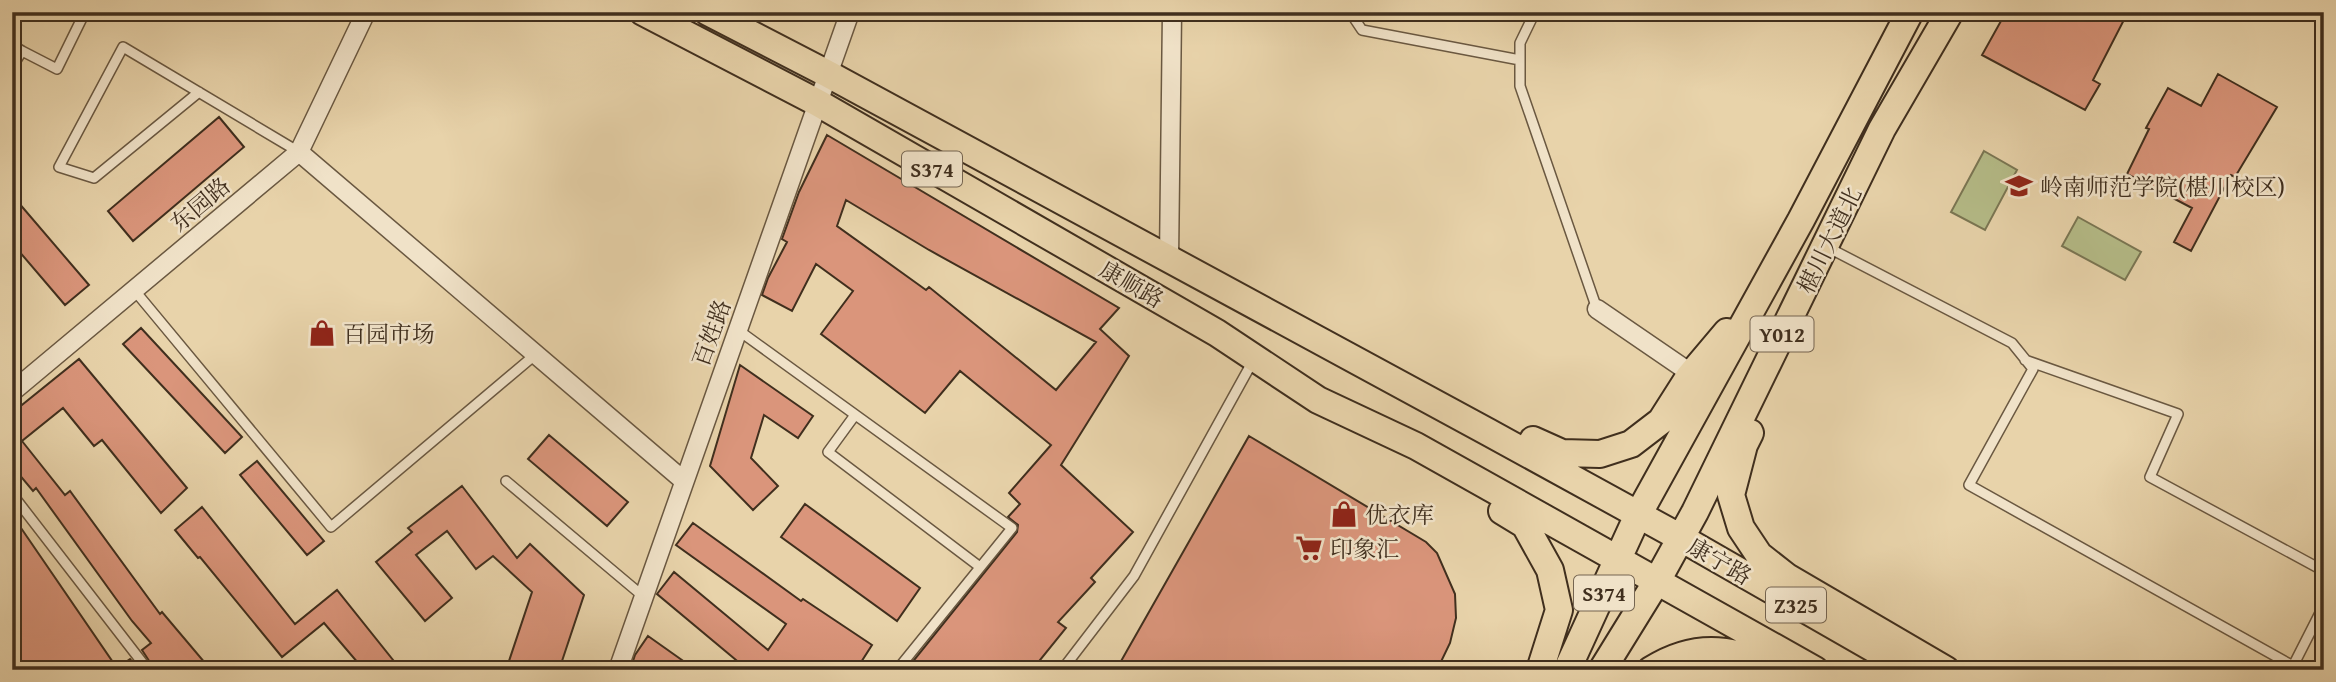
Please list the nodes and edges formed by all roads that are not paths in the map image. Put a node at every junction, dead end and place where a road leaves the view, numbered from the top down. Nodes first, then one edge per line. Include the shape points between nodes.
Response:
1 (85, 12) edge
2 (366, 12) edge
3 (643, 12) edge
4 (708, 12) edge
5 (850, 12) edge
6 (1172, 12) edge
7 (1350, 12) edge
8 (1535, 12) edge
9 (1910, 12) edge
10 (1950, 12) edge
11 (12, 45) edge
12 (22, 51) junction
13 (1520, 60) junction
14 (12, 67) edge
15 (828, 74) junction
16 (198, 92) junction
17 (818, 103) junction
18 (299, 152) junction
19 (1825, 246) junction
20 (1169, 259) junction
21 (135, 291) junction
22 (1757, 300) junction
23 (1597, 309) joint
24 (1786, 328) junction
25 (738, 330) junction
26 (536, 354) junction
27 (1254, 358) junction
28 (2025, 360) junction
29 (1692, 374) junction
30 (12, 392) edge
31 (1318, 400) junction
32 (1436, 404) junction
33 (855, 415) junction
34 (506, 481) dead end
35 (684, 481) junction
36 (12, 494) edge
37 (1638, 515) junction
38 (1681, 538) junction
39 (1618, 561) junction
40 (980, 567) junction
41 (2324, 571) edge
42 (1657, 581) junction
43 (643, 597) junction
44 (2324, 605) edge
45 (148, 670) edge
46 (618, 670) edge
47 (897, 670) edge
48 (1062, 670) edge
49 (1541, 670) edge
50 (1567, 670) edge
51 (1602, 670) edge
52 (1651, 670) edge
53 (1788, 670) edge
54 (1815, 670) edge
55 (1911, 670) edge
56 (1946, 670) edge

1 - 12 lane via 57,69
2 - 18 street, 东园路
3 - 17 main road, 康顺路 / S374
4 - 15 main road, 康顺路 / S374
5 - 15 street, 百姓路
6 - 20 street
7 - 13 lane via 1362,30
8 - 13 lane via 1520,43
9 - 22 main road
10 - 19 main road, 椹川大道北 / Y012 via 1882,130
11 - 12 lane
12 - 14 lane
13 - 23 lane via 1520,86
15 - 17 street, 百姓路
15 - 20 main road, 康顺路 / S374
16 - 16 lane via 123,47 59,167 94,178
16 - 18 lane
17 - 25 street, 百姓路
17 - 27 main road, 康顺路 / S374
18 - 21 street, 东园路
18 - 26 street
19 - 24 main road, 椹川大道北 / Y012
19 - 28 lane via 2012,343
20 - 32 main road, 康顺路 / S374
21 - 26 lane via 331,527
21 - 30 street, 东园路
22 - 29 main road
22 - 37 main road
23 - 29 street
24 - 38 main road, 椹川大道北 / Y012
24 - 56 main road via 1771,390 1744,445 1731,495 1741,528 1759,555 1787,577
25 - 33 lane
25 - 35 street, 百姓路
26 - 35 street
27 - 31 main road, 康顺路 / S374
27 - 48 lane via 1134,576
28 - 41 lane via 2178,414 2150,477
28 - 44 lane via 2032,369 1969,485 2293,666
29 - 32 main road via 1661,421 1631,444 1600,454 1562,453
31 - 39 main road, 康顺路 / S374 via 1416,446
31 - 49 main road via 1525,525 1550,570 1559,610
32 - 37 main road, 康顺路 / S374
33 - 40 lane via 828,452
33 - 40 lane via 1012,528
34 - 43 lane
35 - 43 street, 百姓路
36 - 45 lane
37 - 38 main road, 康宁路 / S374
37 - 39 main road, S374
38 - 42 main road, S374
38 - 55 main road, 康宁路 / Z325
39 - 42 main road, S374
39 - 50 main road, S374
40 - 47 lane
42 - 51 main road, S374
42 - 54 main road, Z325
43 - 46 street, 百姓路
52 - 53 main road via 1699,650 1741,653

